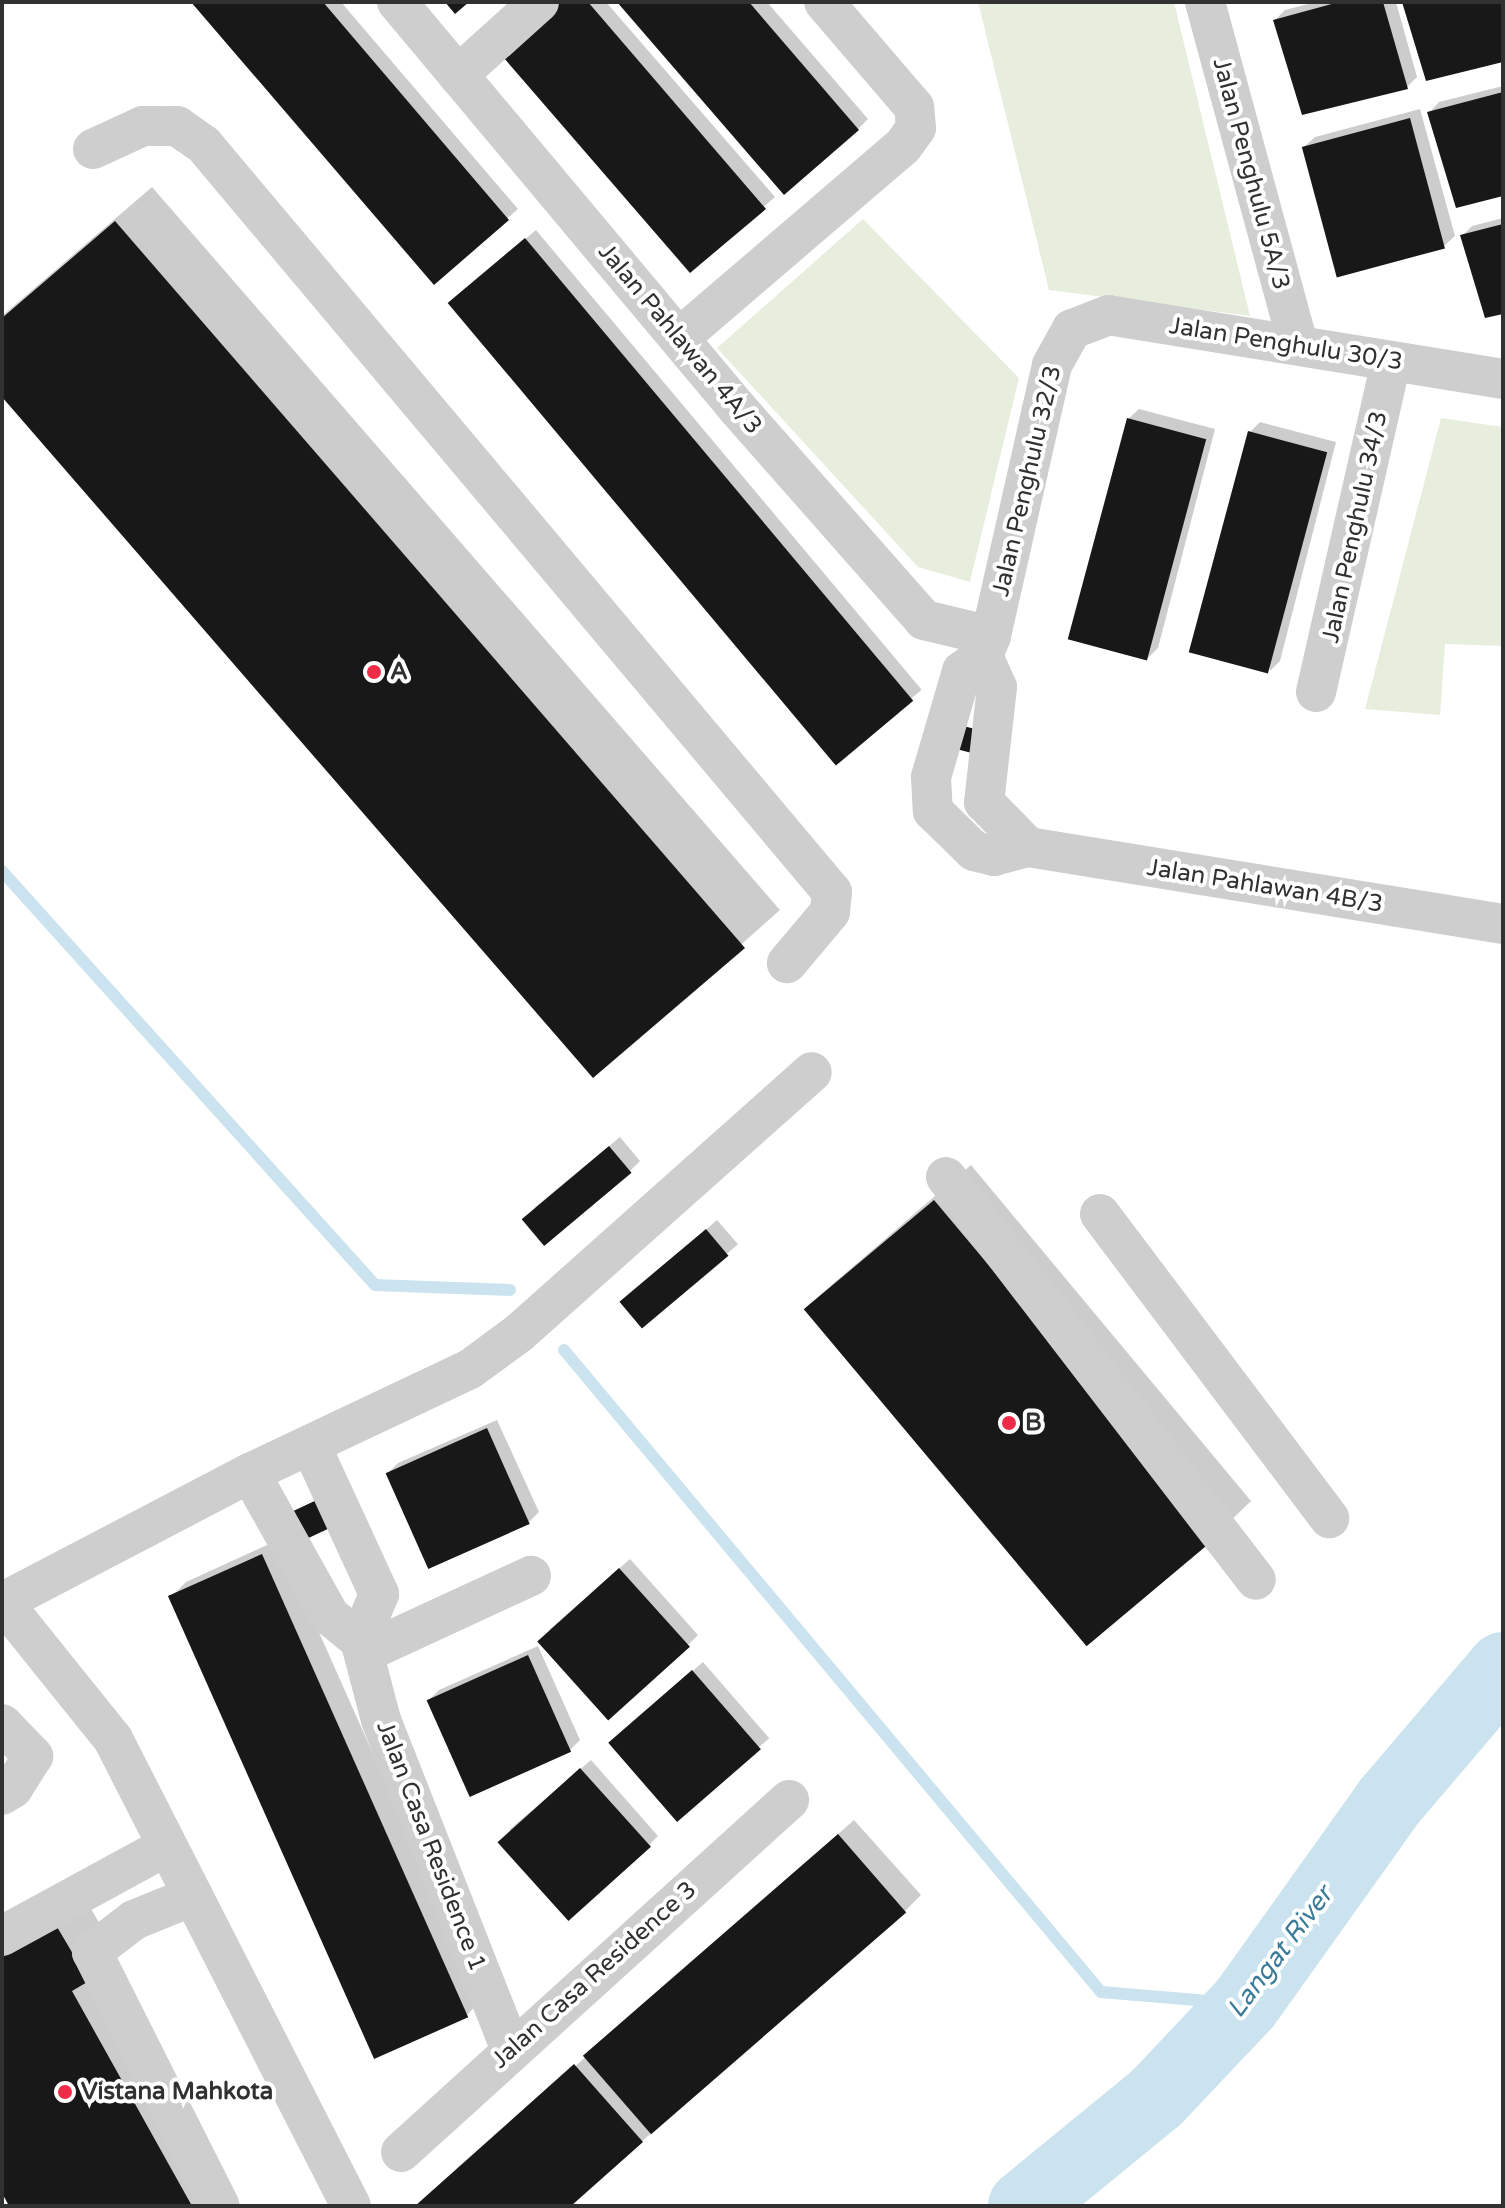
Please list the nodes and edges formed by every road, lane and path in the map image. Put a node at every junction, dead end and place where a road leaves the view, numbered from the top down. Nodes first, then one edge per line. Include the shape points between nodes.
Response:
1 (397, 2) edge
2 (539, 2) edge
3 (824, 2) edge
4 (1205, 2) edge
5 (458, 75) junction
6 (93, 149) dead end
7 (1072, 329) joint
8 (679, 338) junction
9 (1298, 345) junction
10 (1391, 361) junction
11 (1503, 379) edge
12 (987, 646) junction
13 (1316, 692) dead end
14 (1503, 924) edge
15 (787, 963) dead end
16 (812, 1072) dead end
17 (946, 1177) dead end
18 (1100, 1214) dead end
19 (311, 1446) junction
20 (250, 1473) junction
21 (1329, 1518) dead end
22 (531, 1576) dead end
23 (1256, 1580) dead end
24 (2, 1601) edge
25 (362, 1647) junction
26 (2, 1724) edge
27 (2, 1795) edge
28 (789, 1800) dead end
29 (167, 1846) junction
30 (193, 1896) junction
31 (2, 1936) edge
32 (511, 2050) junction
33 (401, 2152) dead end
34 (220, 2206) edge
35 (351, 2206) edge

1 - 5 street, Jalan Pahlawan 4A/3
2 - 5 street
3 - 8 street via 914,107 916,128 903,146
4 - 9 street, Jalan Penghulu 5A/3
5 - 8 street, Jalan Pahlawan 4A/3
6 - 15 street via 143,126 177,126 204,145 832,892 830,912
7 - 9 street, Jalan Penghulu 30/3 via 1109,315
7 - 12 street, Jalan Penghulu 32/3 via 1052,365
8 - 12 street, Jalan Pahlawan 4A/3 via 924,620
9 - 10 street, Jalan Penghulu 30/3
10 - 11 street, Jalan Penghulu 30/3
10 - 13 street, Jalan Penghulu 34/3
12 - 14 street, Jalan Pahlawan 4B/3 via 997,687 984,802 1028,847
16 - 19 street via 519,1333 470,1369
17 - 23 street
18 - 21 street
19 - 20 street
19 - 25 street via 379,1594
20 - 24 street
20 - 25 street via 330,1616
22 - 25 street
24 - 29 street via 113,1739
25 - 32 street, Jalan Casa Residence 1 via 381,1720
26 - 27 street via 33,1756 13,1788
28 - 32 street, Jalan Casa Residence 3
29 - 30 street
29 - 31 street
30 - 34 street via 134,1920 92,1952
30 - 35 street
32 - 33 street, Jalan Casa Residence 3

